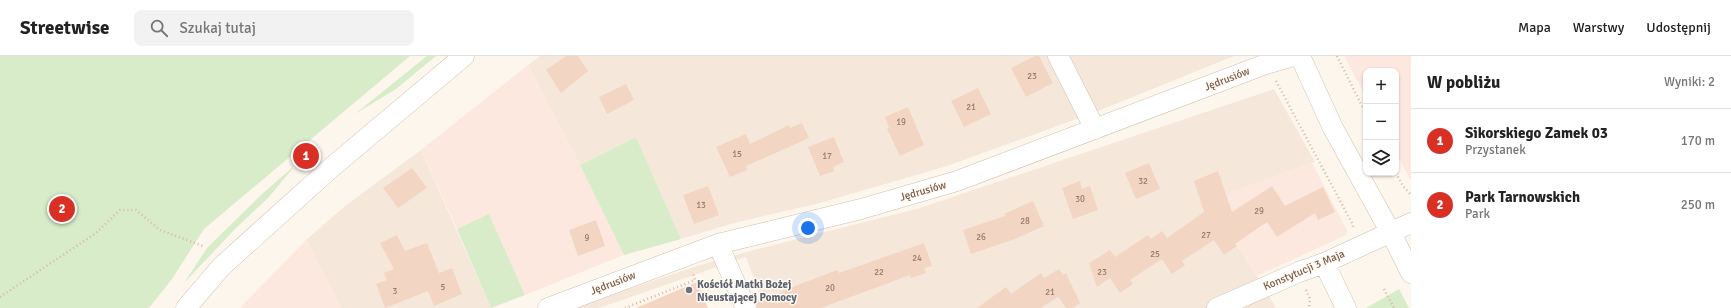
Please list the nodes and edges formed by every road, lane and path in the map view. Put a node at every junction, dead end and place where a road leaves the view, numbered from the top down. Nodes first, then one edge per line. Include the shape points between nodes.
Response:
1 (464, 56) edge
2 (1058, 56) edge
3 (1294, 56) edge
4 (1300, 56) edge
5 (1337, 56) edge
6 (1273, 76) dead end
7 (1363, 108) edge
8 (1094, 129) junction
9 (1398, 176) edge
10 (1411, 195) edge
11 (1411, 223) edge
12 (1391, 233) junction
13 (1352, 235) dead end
14 (718, 244) junction
15 (203, 246) dead end
16 (1324, 263) junction
17 (693, 272) dead end
18 (1411, 273) edge
19 (1305, 288) dead end
20 (1384, 289) dead end
21 (0, 297) edge
22 (186, 308) edge
23 (548, 308) edge
24 (625, 308) edge
25 (746, 308) edge
26 (1217, 308) edge
27 (1309, 308) edge
28 (1346, 308) edge
29 (1394, 308) edge

1 - 22 street via 332,167 222,266
2 - 8 street
3 - 8 street, Jędrusiów via 1266,64
4 - 12 street via 1332,128
5 - 7 path
6 - 13 path via 1353,225
8 - 14 street, Jędrusiów via 957,181 861,209
9 - 10 path
11 - 12 street, Konstytucji 3 Maja
12 - 16 street, Konstytucji 3 Maja
12 - 18 street
14 - 23 street, Jędrusiów
14 - 25 street
15 - 21 path via 160,230 136,210 120,210 96,233
16 - 26 street, Konstytucji 3 Maja
16 - 28 street
17 - 24 path via 695,280
19 - 27 path via 1310,299
20 - 29 path

